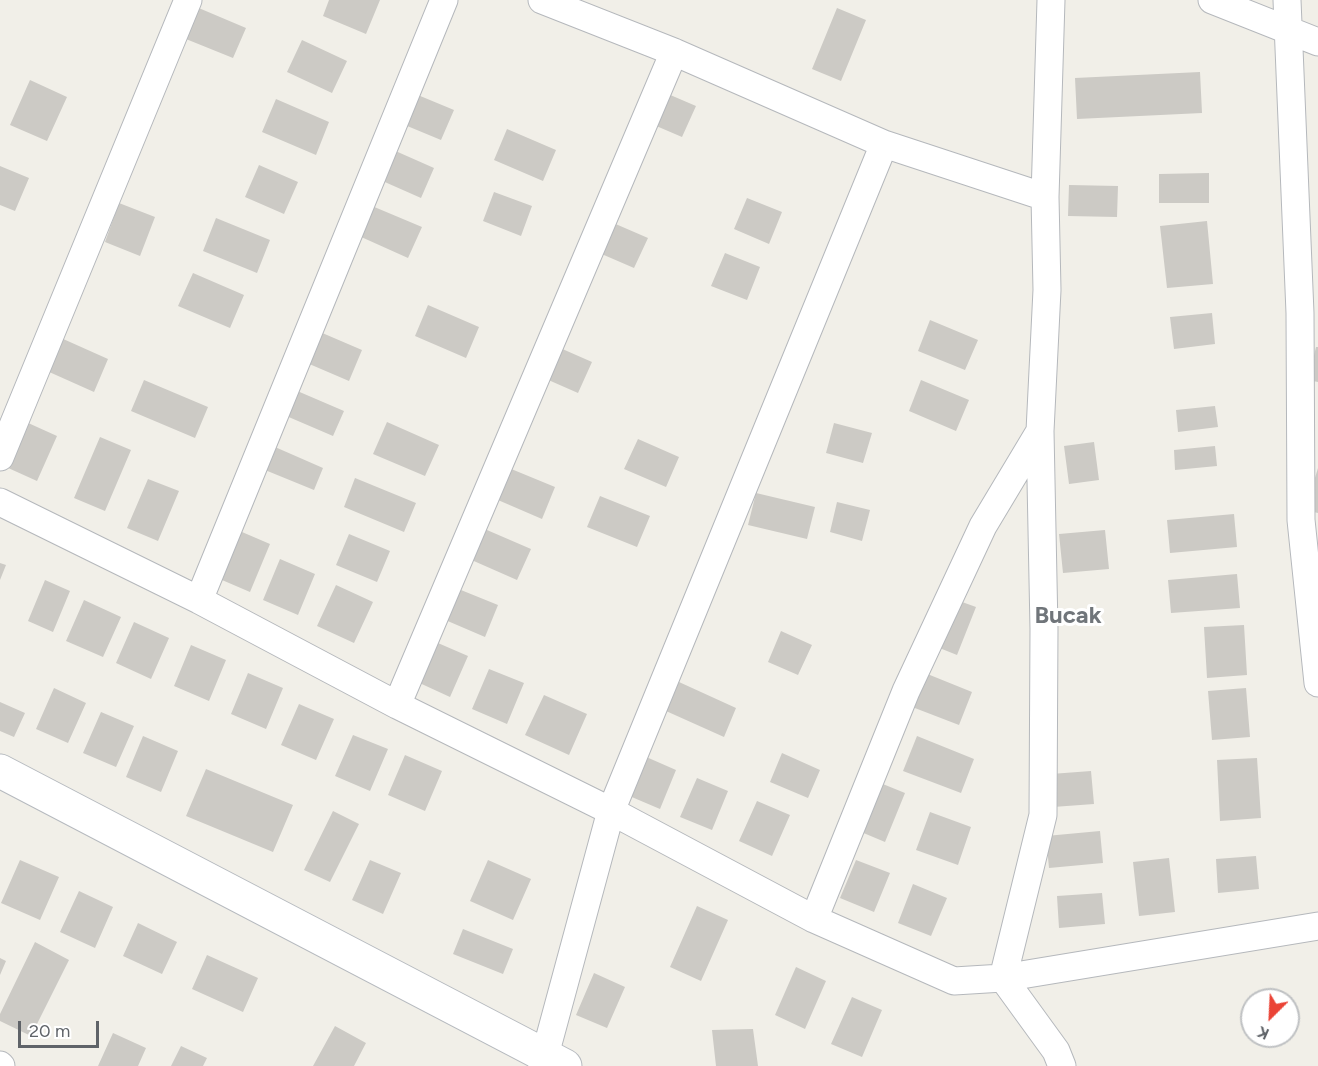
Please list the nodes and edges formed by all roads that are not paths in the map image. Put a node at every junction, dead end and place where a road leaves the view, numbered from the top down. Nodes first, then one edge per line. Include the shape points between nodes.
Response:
1 (188, 0) edge
2 (444, 0) edge
3 (542, 0) edge
4 (1051, 0) edge
5 (1212, 0) edge
6 (1287, 0) edge
7 (1289, 30) junction
8 (1318, 42) edge
9 (674, 52) junction
10 (884, 144) junction
11 (1045, 197) junction
12 (1309, 316) edge
13 (1040, 432) junction
14 (0, 458) edge
15 (0, 502) edge
16 (1310, 523) edge
17 (199, 600) junction
18 (1318, 683) edge
19 (397, 705) junction
20 (0, 771) edge
21 (611, 811) junction
22 (814, 919) junction
23 (1318, 926) edge
24 (1003, 978) junction
25 (550, 1062) edge
26 (1062, 1066) edge

1 - 14 street
2 - 17 street
3 - 9 street
4 - 11 street
5 - 7 street
6 - 7 street
7 - 8 street
7 - 12 street
9 - 10 street
9 - 19 street
10 - 11 street
10 - 21 street
11 - 13 street via 1047,290
12 - 16 street
13 - 22 street via 983,526 906,691
13 - 24 street via 1043,815
15 - 17 street
16 - 18 street
17 - 19 street
19 - 21 street
20 - 25 street
21 - 22 street
21 - 25 street
22 - 24 street via 954,981
23 - 24 street
24 - 26 street via 1056,1051

